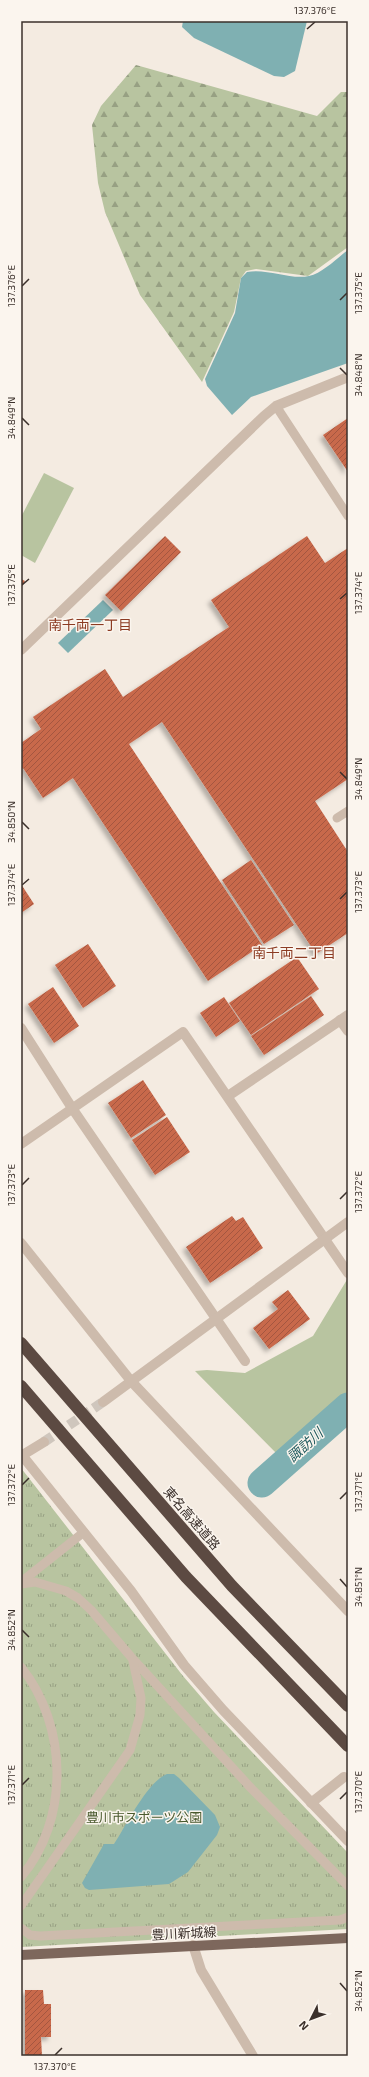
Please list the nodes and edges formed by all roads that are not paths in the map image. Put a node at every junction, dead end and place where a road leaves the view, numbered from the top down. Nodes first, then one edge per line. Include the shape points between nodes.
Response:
1 (348, 377) edge
2 (276, 406) junction
3 (348, 516) edge
4 (21, 650) edge
5 (348, 811) edge
6 (337, 818) dead end
7 (344, 1017) edge
8 (21, 1028) edge
9 (348, 1031) edge
10 (228, 1096) junction
11 (72, 1108) junction
12 (21, 1144) edge
13 (348, 1222) edge
14 (325, 1239) junction
15 (21, 1243) edge
16 (348, 1273) edge
17 (216, 1319) junction
18 (21, 1343) edge
19 (245, 1361) dead end
20 (131, 1381) junction
21 (21, 1386) edge
22 (103, 1402) tunnel mouth
23 (44, 1442) tunnel mouth
24 (21, 1455) edge
25 (84, 1532) junction
26 (21, 1583) edge
27 (348, 1611) edge
28 (132, 1658) junction
29 (21, 1667) edge
30 (348, 1706) edge
31 (348, 1746) edge
32 (344, 1777) dead end
33 (311, 1803) junction
34 (348, 1841) edge
35 (21, 1877) edge
36 (348, 1886) edge
37 (21, 1906) edge
38 (348, 1917) edge
39 (21, 1928) edge
40 (348, 1938) edge
41 (193, 1945) junction
42 (21, 1955) edge
43 (253, 2056) edge

1 - 2 street
2 - 3 lane
2 - 4 street
5 - 6 lane
7 - 9 street
7 - 10 street
8 - 11 street
10 - 11 street via 183,1032
10 - 14 street
11 - 12 street
11 - 17 street
13 - 14 street
14 - 16 street
14 - 17 street
15 - 20 street
17 - 19 street
17 - 20 street
18 - 30 highway, 東名高速道路 via 232,1586
20 - 22 street
20 - 27 street
21 - 31 highway via 186,1577
23 - 24 street
24 - 25 street
25 - 26 lane
25 - 33 street via 131,1591 184,1665
26 - 28 lane via 50,1585 78,1598
28 - 36 lane via 250,1787
28 - 37 lane via 141,1698 140,1715 130,1750
29 - 35 lane via 47,1713 55,1745 57,1777 54,1808 45,1837
32 - 33 street
33 - 34 street
38 - 39 lane via 340,1920 40,1936 30,1935
40 - 41 main road, 豊川新城線
41 - 42 main road, 豊川新城線
41 - 43 street via 201,1970

